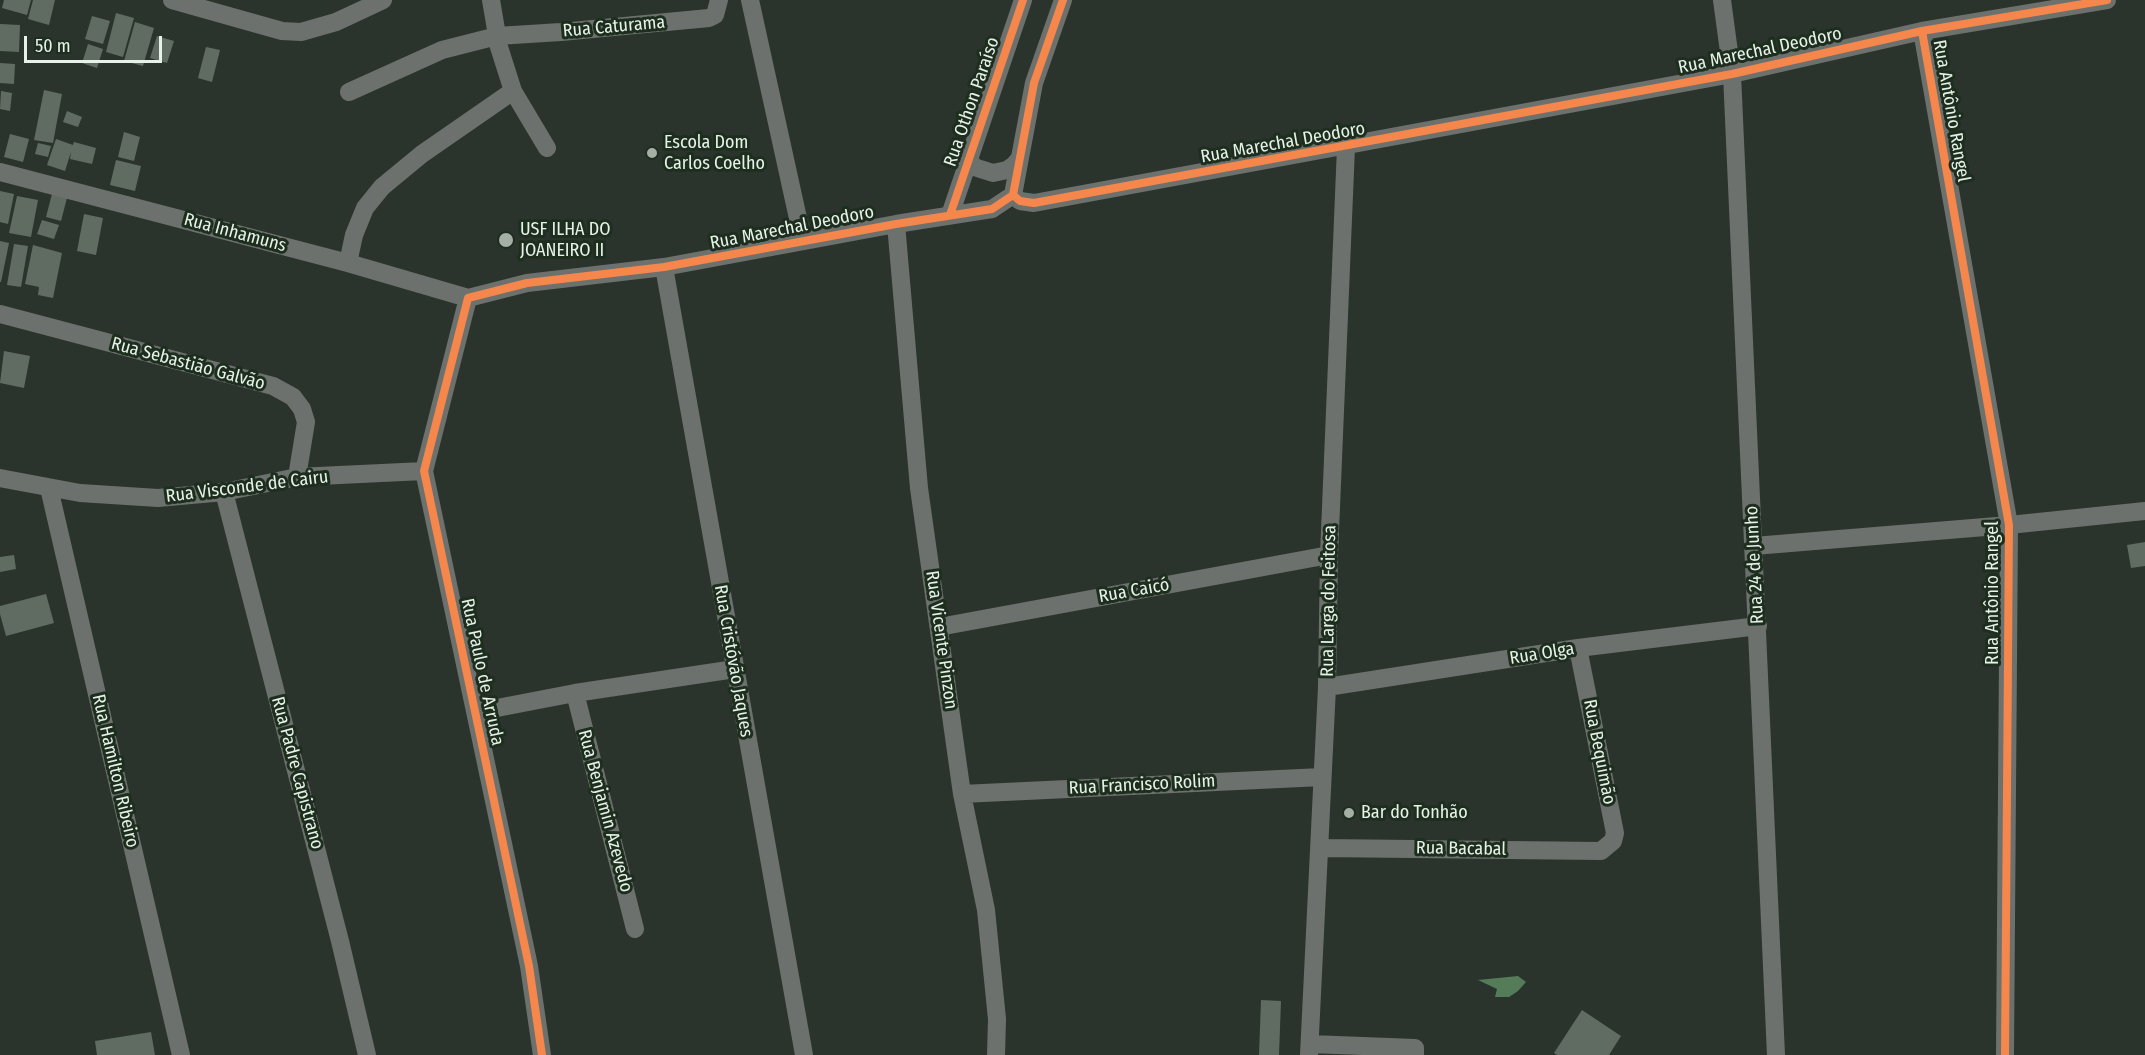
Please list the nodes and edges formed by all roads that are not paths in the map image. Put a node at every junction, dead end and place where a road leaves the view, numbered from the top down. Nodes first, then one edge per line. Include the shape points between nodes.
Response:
1 (172, 0) edge
2 (383, 0) edge
3 (491, 0) edge
4 (719, 0) edge
5 (750, 0) edge
6 (1023, 0) edge
7 (1063, 0) edge
8 (1722, 0) edge
9 (2107, 0) edge
10 (206, 4) edge
11 (1922, 31) junction
12 (497, 36) junction
13 (1732, 74) junction
14 (513, 91) junction
15 (349, 92) dead end
16 (1346, 147) junction
17 (547, 148) dead end
18 (968, 158) junction
19 (1020, 158) junction
20 (0, 172) edge
21 (1013, 195) junction
22 (950, 215) junction
23 (896, 224) junction
24 (802, 241) junction
25 (348, 263) junction
26 (664, 267) junction
27 (468, 298) junction
28 (0, 314) edge
29 (424, 471) junction
30 (297, 477) junction
31 (0, 478) edge
32 (49, 488) junction
33 (224, 492) junction
34 (2145, 511) edge
35 (2010, 525) junction
36 (1754, 546) junction
37 (1329, 555) junction
38 (1758, 626) junction
39 (939, 627) junction
40 (1578, 648) junction
41 (735, 669) junction
42 (1327, 687) junction
43 (574, 693) junction
44 (497, 708) dead end
45 (1322, 777) junction
46 (962, 794) junction
47 (1320, 848) junction
48 (1601, 851) joint
49 (635, 929) dead end
50 (1310, 1049) edge
51 (1360, 1050) edge
52 (181, 1055) edge
53 (367, 1055) edge
54 (542, 1055) edge
55 (804, 1055) edge
56 (996, 1055) edge
57 (1415, 1055) edge
58 (1776, 1055) edge
59 (2005, 1055) edge

1 - 10 street
2 - 10 street via 336,22 301,32 282,31
3 - 12 street
4 - 12 street, Rua Caturama via 715,15 710,18
5 - 24 street
6 - 18 street, Rua Othon Paraíso
7 - 19 street via 1034,83
8 - 13 street, Rua 24 de Junho
9 - 11 street, Rua Marechal Deodoro
11 - 13 street, Rua Marechal Deodoro
11 - 35 street, Rua Antônio Rangel
12 - 14 street
12 - 15 street via 442,50
13 - 16 street, Rua Marechal Deodoro
13 - 36 street, Rua 24 de Junho
14 - 17 street
14 - 25 street via 382,187 365,208
16 - 21 street, Rua Marechal Deodoro via 1034,203 1020,201
16 - 37 street, Rua Larga do Feitosa
18 - 19 street, Rua Othon Paraíso via 974,167 993,173 1007,170
18 - 22 street, Rua Othon Paraíso
19 - 21 street
20 - 25 street, Rua Inhamuns
21 - 22 street, Rua Marechal Deodoro via 992,209
22 - 23 street, Rua Marechal Deodoro
23 - 24 street, Rua Marechal Deodoro
23 - 39 street, Rua Vicente Pinzon via 919,488
24 - 26 street, Rua Marechal Deodoro
25 - 27 street, Rua Inhamuns
26 - 27 street, Rua Marechal Deodoro via 527,283
26 - 41 street, Rua Cristóvão Jaques
27 - 29 street, Rua Paulo de Arruda
28 - 30 street, Rua Sebastião Galvão via 273,386 293,397 306,422
29 - 30 street, Rua Visconde de Cairu
29 - 54 street, Rua Paulo de Arruda via 529,966
30 - 33 street, Rua Visconde de Cairu
31 - 32 street, Rua Visconde de Cairu
32 - 33 street, Rua Visconde de Cairu via 158,498
32 - 52 street, Rua Hamilton Ribeiro
33 - 53 street, Rua Padre Capistrano
34 - 35 street
35 - 36 street
35 - 59 street, Rua Antônio Rangel
36 - 38 street, Rua 24 de Junho
37 - 39 street, Rua Caicó
37 - 42 street, Rua Larga do Feitosa
38 - 40 street, Rua Olga
38 - 58 street, Rua 24 de Junho
39 - 46 street, Rua Vicente Pinzon
40 - 42 street, Rua Olga
40 - 48 street, Rua Bequimão via 1615,833 1613,841
41 - 43 street
41 - 55 street, Rua Cristóvão Jaques
42 - 45 street, Rua Larga do Feitosa
43 - 44 street
43 - 49 street, Rua Benjamin Azevedo
45 - 46 street, Rua Francisco Rolim
45 - 47 street, Rua Larga do Feitosa
46 - 56 street, Rua Vicente Pinzon via 986,910 997,1019
47 - 48 street, Rua Bacabal
47 - 50 street, Rua Larga do Feitosa
50 - 51 street
51 - 57 street via 1415,1048

